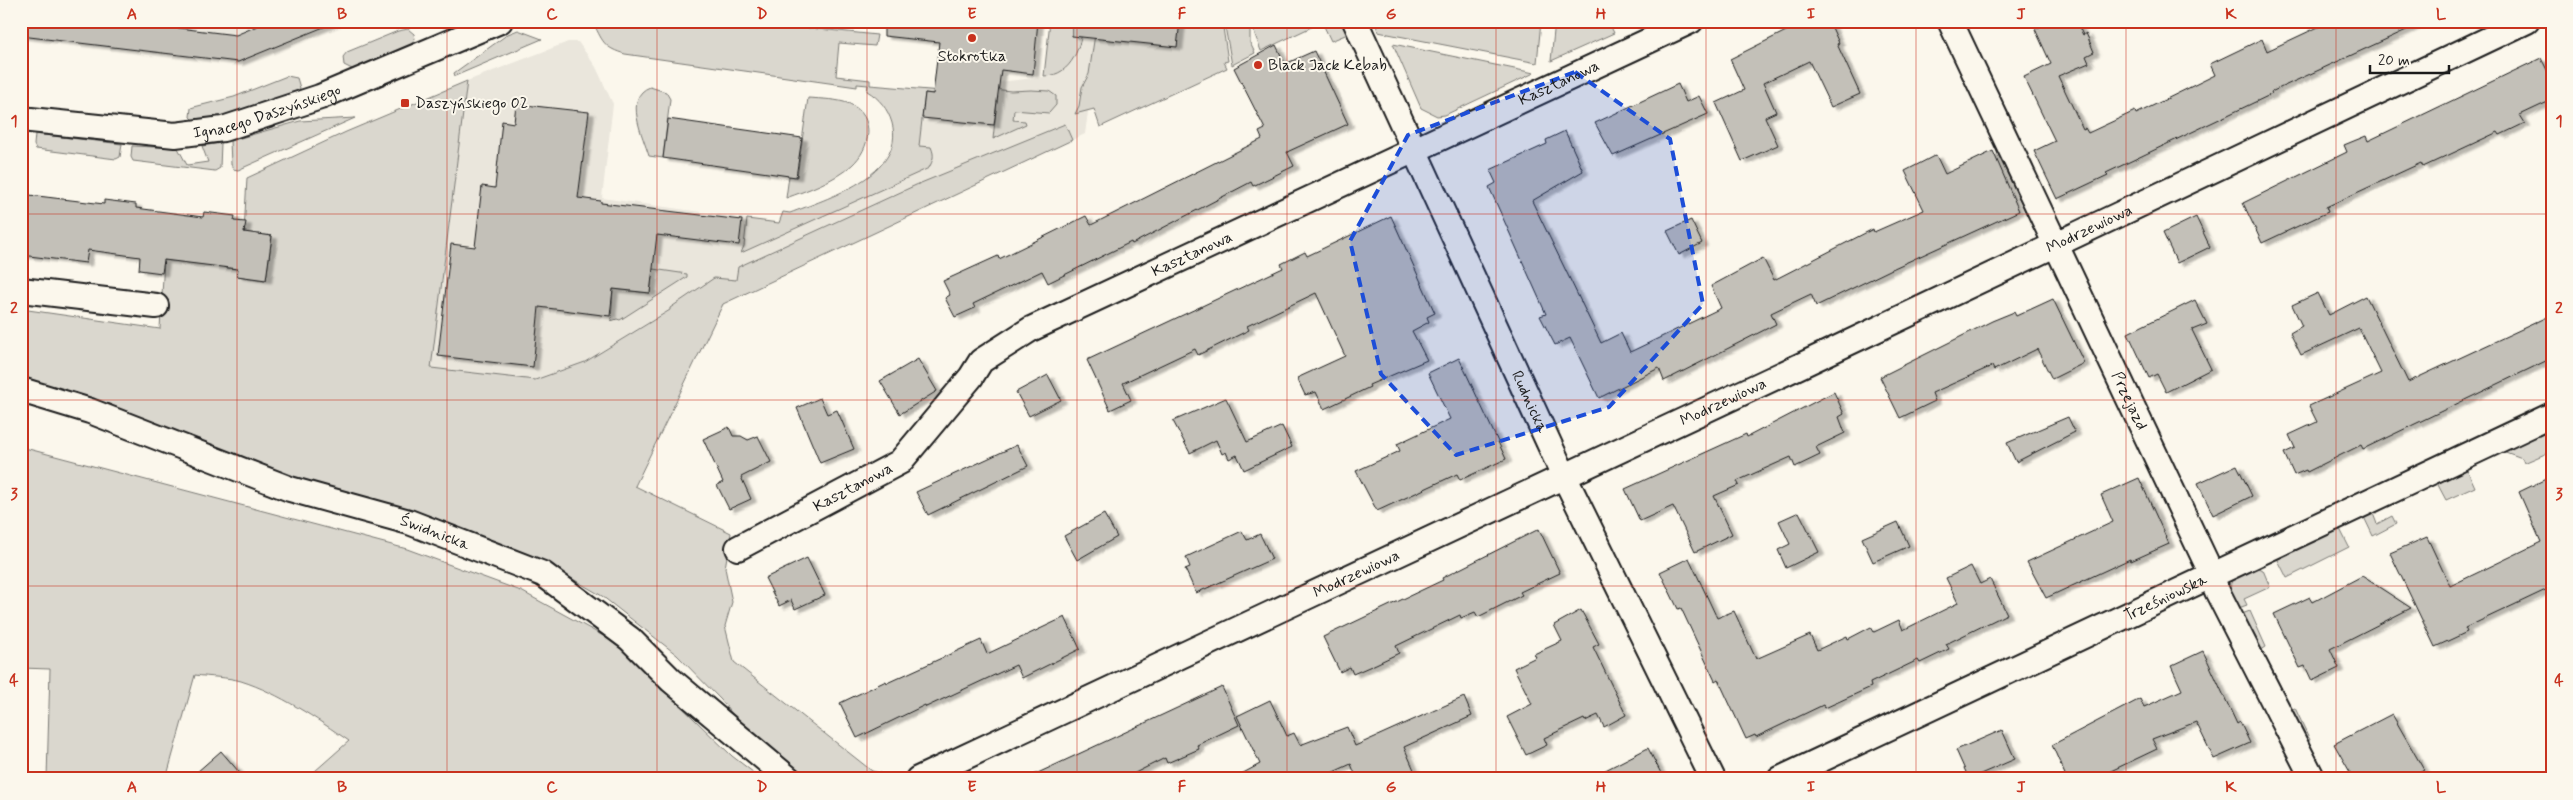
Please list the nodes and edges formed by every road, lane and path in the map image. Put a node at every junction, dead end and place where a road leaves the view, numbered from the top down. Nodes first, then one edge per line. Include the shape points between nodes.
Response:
1 (500, 21) edge
2 (1355, 21) edge
3 (1691, 21) edge
4 (1950, 21) edge
5 (2527, 21) edge
6 (21, 119) edge
7 (1414, 151) junction
8 (2056, 244) junction
9 (21, 290) edge
10 (156, 306) dead end
11 (21, 390) edge
12 (2552, 415) edge
13 (1564, 476) junction
14 (738, 548) dead end
15 (2212, 575) junction
16 (789, 779) edge
17 (918, 779) edge
18 (1712, 779) edge
19 (1780, 779) edge
20 (2312, 779) edge

1 - 6 street, Ignacego Daszyńskiego via 320,97 223,129 175,135
2 - 7 street, Rudnicka
3 - 7 street, Kasztanowa
4 - 8 street, Przejazd
5 - 8 street, Modrzewiowa
7 - 13 street, Rudnicka
7 - 14 street, Kasztanowa via 1031,329 982,361 900,462
8 - 13 street, Modrzewiowa
8 - 15 street, Przejazd
9 - 10 street
11 - 16 street, Świdnicka via 90,412 290,489 408,522 543,574 630,639 671,680
12 - 15 street, Trześniowska
13 - 17 street, Modrzewiowa
13 - 18 street, Rudnicka
15 - 19 street, Trześniowska
15 - 20 street, Przejazd via 2217,591

